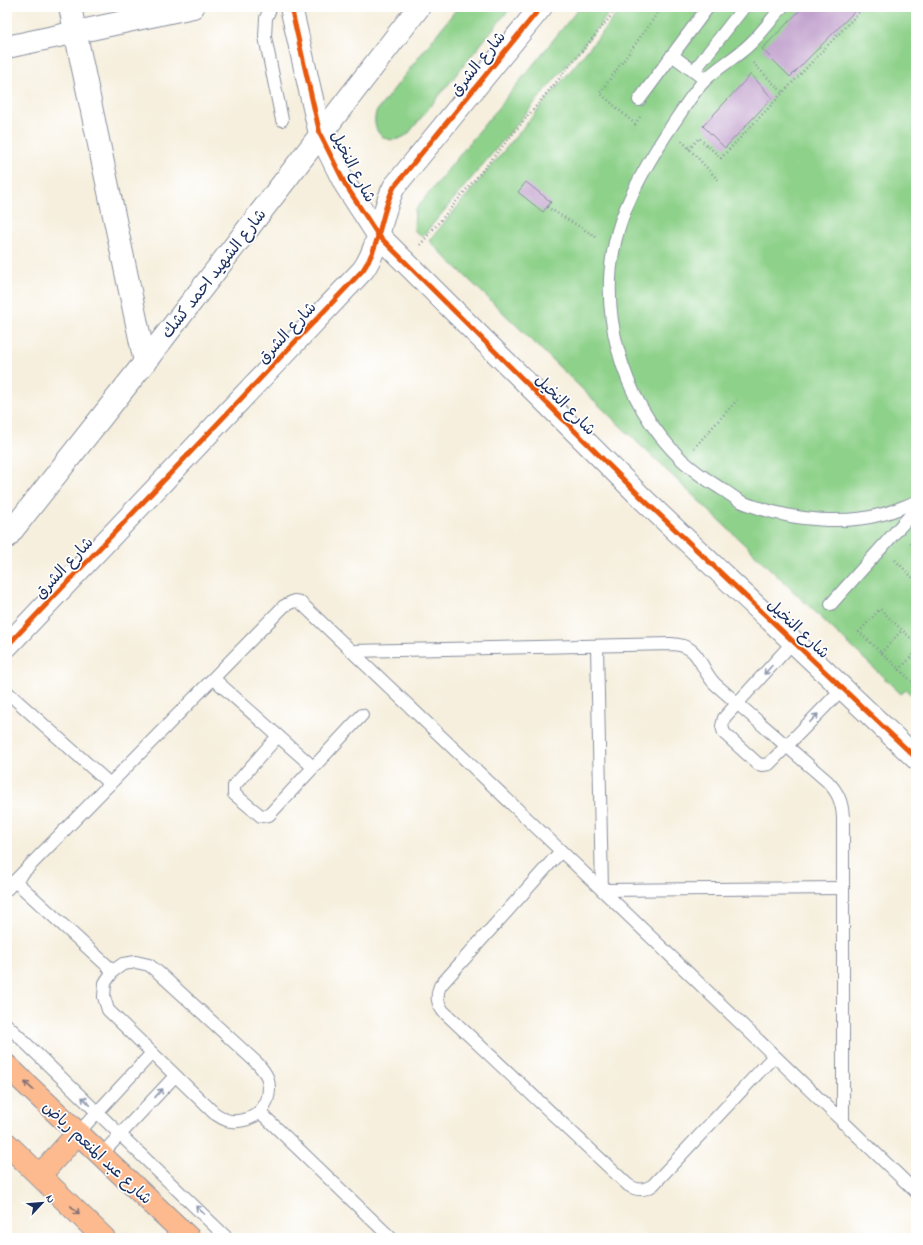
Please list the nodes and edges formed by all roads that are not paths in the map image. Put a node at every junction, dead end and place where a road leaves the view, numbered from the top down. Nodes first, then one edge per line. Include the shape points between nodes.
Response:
1 (70, 7) edge
2 (193, 7) edge
3 (271, 7) edge
4 (291, 7) edge
5 (419, 7) edge
6 (540, 7) edge
7 (708, 7) edge
8 (744, 7) edge
9 (782, 7) edge
10 (75, 32) junction
11 (7, 47) edge
12 (672, 55) junction
13 (694, 72) junction
14 (705, 80) junction
15 (639, 100) dead end
16 (282, 120) dead end
17 (320, 134) junction
18 (378, 235) junction
19 (145, 362) junction
20 (916, 502) edge
21 (916, 509) edge
22 (7, 537) edge
23 (830, 604) dead end
24 (8, 638) edge
25 (794, 641) junction
26 (597, 646) junction
27 (352, 651) junction
28 (214, 679) junction
29 (843, 688) junction
30 (7, 692) edge
31 (738, 703) junction
32 (362, 715) dead end
33 (278, 736) junction
34 (787, 746) junction
35 (916, 758) edge
36 (313, 768) junction
37 (110, 784) junction
38 (561, 851) junction
39 (11, 885) edge
40 (843, 888) junction
41 (602, 890) junction
42 (113, 971) junction
43 (7, 1025) edge
44 (152, 1053) junction
45 (774, 1056) junction
46 (7, 1066) edge
47 (175, 1076) junction
48 (98, 1112) junction
49 (260, 1112) junction
50 (844, 1123) junction
51 (78, 1133) junction
52 (120, 1134) junction
53 (7, 1144) edge
54 (101, 1155) junction
55 (40, 1176) junction
56 (916, 1192) edge
57 (104, 1238) edge
58 (189, 1238) edge
59 (227, 1238) edge
60 (391, 1238) edge

1 - 10 street
2 - 10 street
3 - 16 lane via 266,18 265,37
4 - 17 street, شارع النخيل
5 - 17 street, شارع الشهيد احمد كشك
6 - 18 street, شارع الشرق via 401,176 388,198
7 - 12 lane
8 - 13 lane
9 - 14 lane via 742,52
10 - 11 street
10 - 19 street
12 - 13 lane
12 - 15 lane
13 - 14 lane
14 - 20 lane via 691,97 642,173 630,197 613,247 610,280 611,314 617,347 627,378 660,436 683,460 741,502 775,513 810,520 846,520 882,515
17 - 18 street, شارع النخيل via 345,184
17 - 19 street, شارع الشهيد احمد كشك
18 - 24 street, شارع الشرق via 373,253 363,270
18 - 25 street, شارع النخيل via 643,499
19 - 22 street, شارع الشهيد احمد كشك
21 - 23 lane
25 - 29 street, شارع النخيل
25 -> 31 lane
26 - 27 lane
26 - 31 lane via 681,644 697,654 710,679
26 - 41 lane
27 - 28 lane via 305,606 294,600 284,606
27 - 38 lane
28 - 33 lane
28 - 37 lane
34 -> 29 lane
29 - 35 street, شارع النخيل
30 - 37 lane
31 - 34 lane
31 - 34 lane via 724,718 722,730 758,764 772,762
32 - 36 lane
33 - 36 lane
33 - 36 lane via 234,786 234,794 237,797 261,816 269,815
34 - 40 lane via 827,781 839,797 843,817
37 - 39 lane
38 - 41 lane
38 - 45 lane via 440,986 437,999 443,1011 628,1185 641,1190 654,1185
39 - 42 lane
40 - 41 lane
40 - 50 lane
41 - 45 lane
42 - 44 lane via 105,983 104,996 108,1010
42 - 49 lane via 123,964 136,962 149,965 258,1064 268,1078 269,1095
48 -> 43 lane
44 - 47 lane
44 - 48 lane
45 - 50 lane
51 -> 46 highway, شارع عبد المنعم رياض
47 - 49 lane via 214,1113 229,1121 246,1120
52 -> 47 lane
48 - 51 lane
48 - 52 lane
49 - 60 lane
50 - 56 lane
51 - 54 highway, شارع عبد المنعم رياض
51 - 55 highway
52 - 54 lane
59 -> 52 lane
53 - 55 highway
54 - 58 highway, شارع عبد المنعم رياض
55 -> 57 highway

